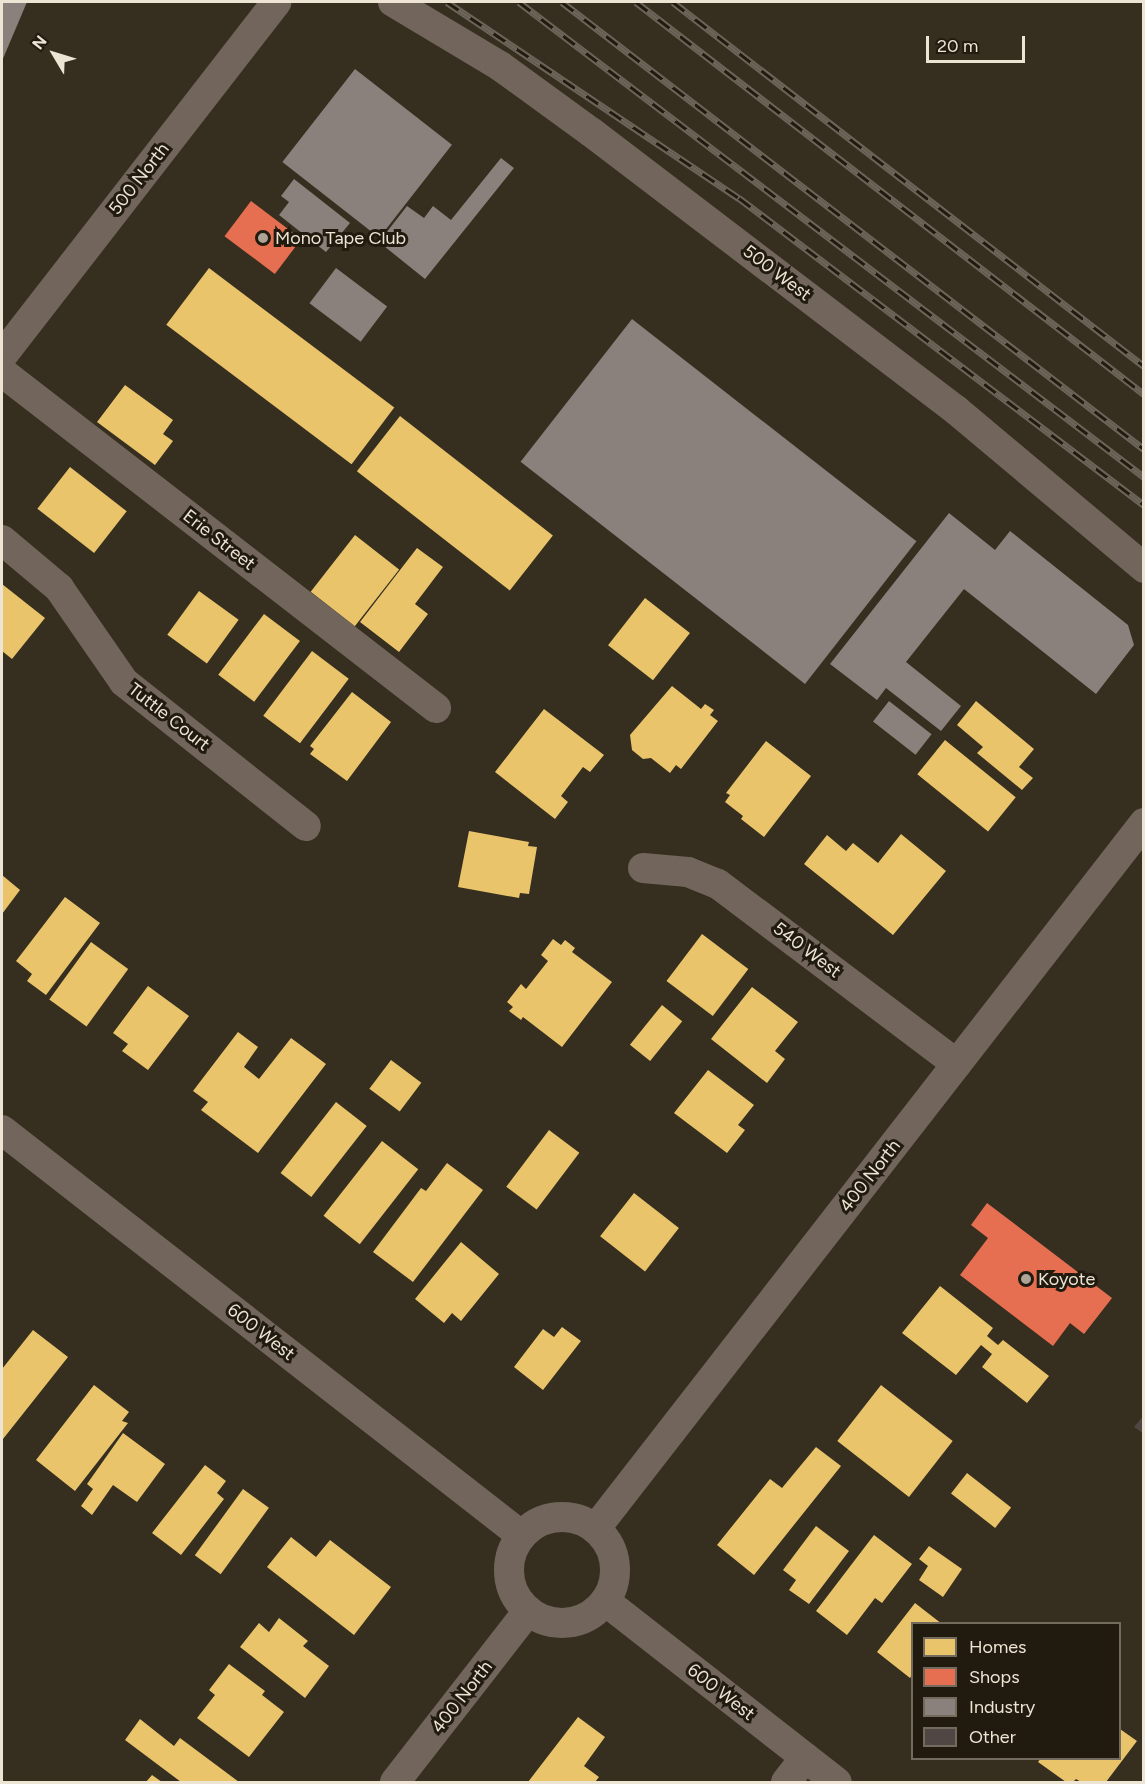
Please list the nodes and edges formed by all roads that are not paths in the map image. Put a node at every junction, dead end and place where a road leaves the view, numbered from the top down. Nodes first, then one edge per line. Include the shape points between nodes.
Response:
1 (278, 2) edge
2 (393, 2) edge
3 (2, 356) edge
4 (2, 372) edge
5 (2, 540) edge
6 (1143, 568) edge
7 (436, 708) dead end
8 (1143, 823) edge
9 (306, 826) dead end
10 (643, 868) dead end
11 (957, 1064) junction
12 (5, 1139) edge
13 (596, 1528) junction
14 (521, 1535) junction
15 (605, 1601) junction
16 (528, 1611) junction
17 (805, 1758) junction
18 (395, 1782) edge
19 (786, 1782) edge
20 (837, 1782) edge

1 - 3 street, 500 North
2 - 6 street, 500 West via 500,66 591,132 956,410
4 - 7 street, Erie Street
5 - 9 street, Tuttle Court via 59,588 124,682
8 - 11 street, 400 North
10 - 11 street, 540 West via 695,874 726,888
11 - 13 street, 400 North
12 - 14 street, 600 West
13 - 14 street via 584,1520 557,1516 531,1526
13 - 15 street via 612,1550 615,1563 612,1590
14 - 16 street via 509,1561 509,1575 518,1601
15 - 16 street via 595,1612 569,1623 554,1623
15 - 17 street, 600 West
16 - 18 street, 400 North
17 - 19 street
17 - 20 street, 600 West

